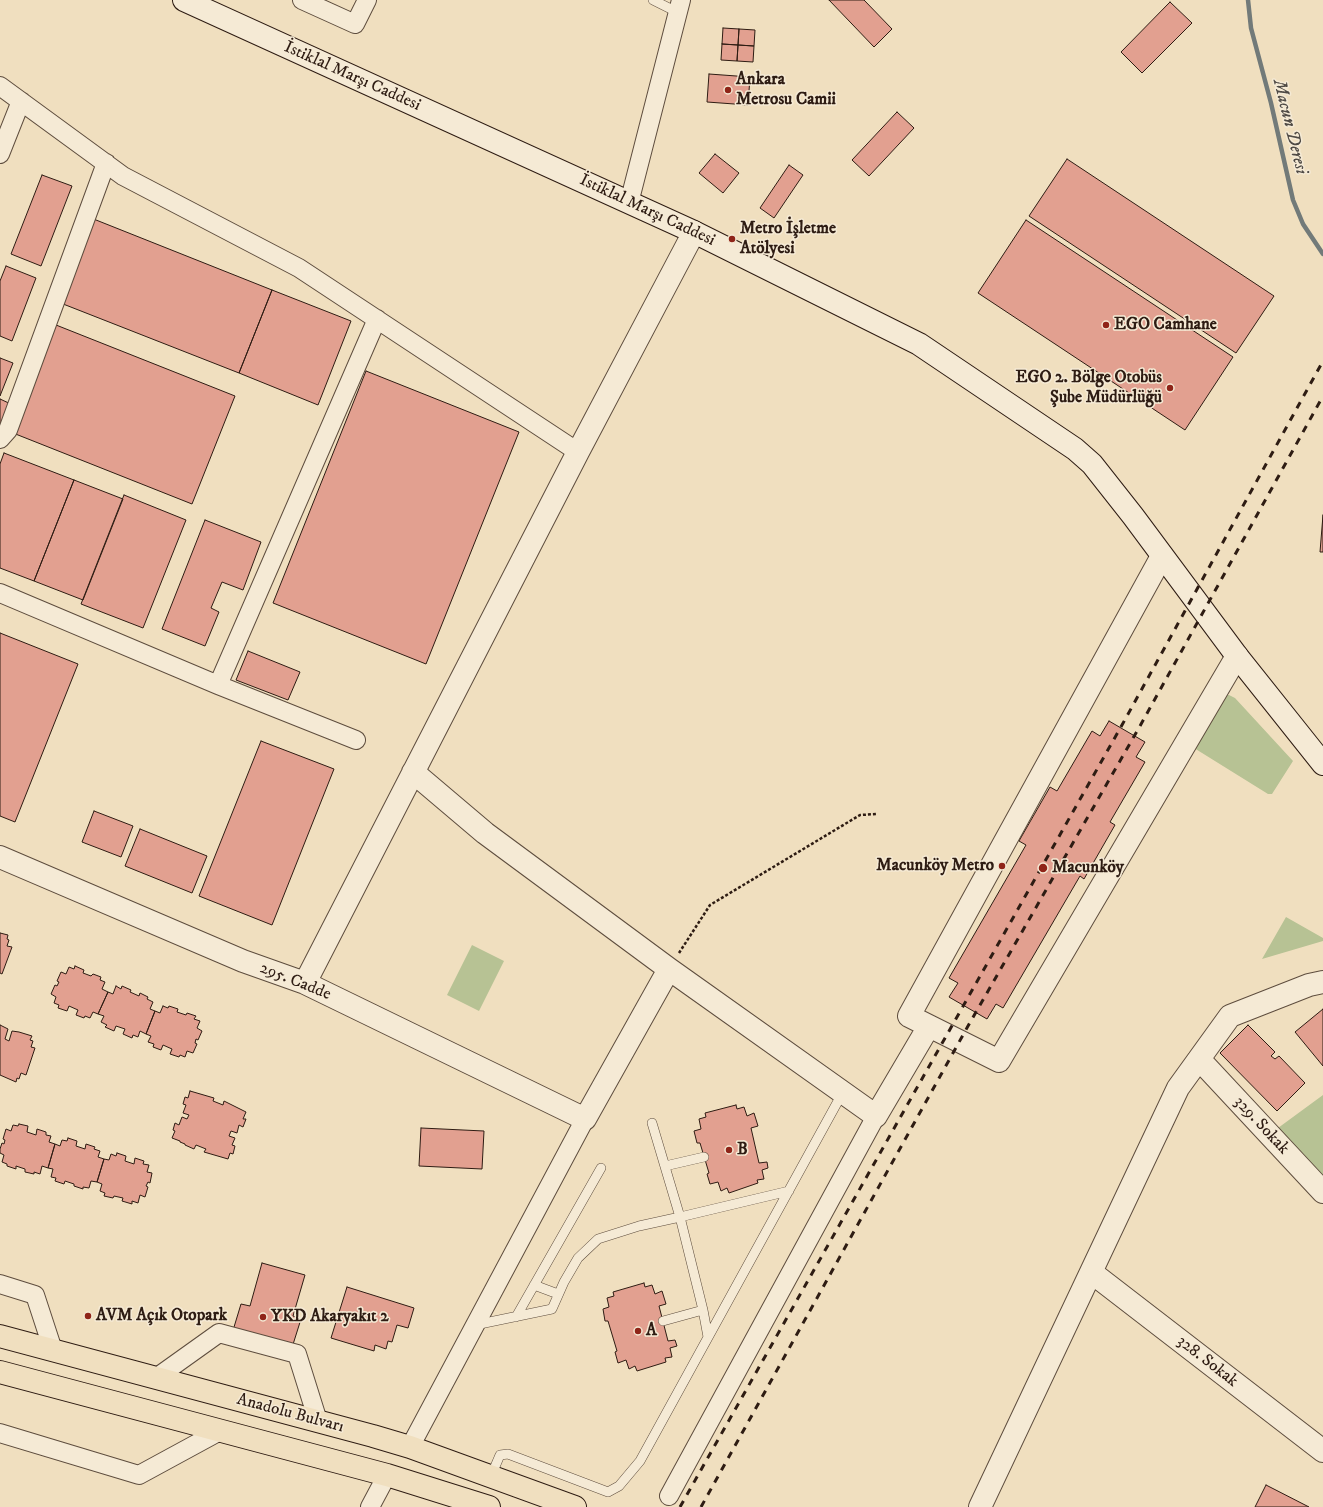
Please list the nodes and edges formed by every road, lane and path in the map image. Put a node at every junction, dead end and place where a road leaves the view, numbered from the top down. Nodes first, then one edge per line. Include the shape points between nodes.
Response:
1 (184, 0) edge
2 (302, 0) edge
3 (367, 0) edge
4 (653, 0) edge
5 (679, 6) edge
6 (0, 86) edge
7 (21, 101) junction
8 (0, 154) edge
9 (106, 163) junction
10 (629, 203) junction
11 (694, 232) junction
12 (377, 319) junction
13 (0, 439) edge
14 (578, 452) junction
15 (1162, 556) junction
16 (0, 593) edge
17 (1237, 656) junction
18 (218, 685) junction
19 (356, 740) dead end
20 (1323, 764) edge
21 (413, 772) junction
22 (876, 814) dead end
23 (0, 857) edge
24 (669, 969) junction
25 (1323, 982) edge
26 (305, 983) junction
27 (929, 1026) junction
28 (1199, 1059) junction
29 (843, 1092) junction
30 (876, 1116) junction
31 (585, 1119) junction
32 (652, 1123) dead end
33 (704, 1157) dead end
34 (665, 1166) junction
35 (601, 1168) dead end
36 (789, 1191) junction
37 (1323, 1192) edge
38 (680, 1217) junction
39 (1091, 1272) junction
40 (0, 1284) edge
41 (534, 1285) junction
42 (558, 1294) junction
43 (704, 1310) junction
44 (516, 1317) junction
45 (663, 1321) dead end
46 (475, 1326) junction
47 (0, 1336) edge
48 (708, 1337) junction
49 (53, 1350) junction
50 (0, 1372) edge
51 (156, 1378) junction
52 (318, 1422) junction
53 (220, 1430) junction
54 (0, 1433) edge
55 (410, 1447) junction
56 (1323, 1451) edge
57 (387, 1475) junction
58 (491, 1476) junction
59 (669, 1496) dead end
60 (370, 1507) edge
61 (489, 1507) edge
62 (575, 1507) edge
63 (980, 1507) edge

1 - 10 street, İstiklal Marşı Caddesi
2 - 3 street via 355,24
4 - 5 lane
5 - 10 street
6 - 7 street
7 - 8 street
7 - 9 street
9 - 12 street via 123,176 299,268
9 - 13 street via 8,430
10 - 11 street, İstiklal Marşı Caddesi
11 - 14 street
11 - 15 street, İstiklal Marşı Caddesi via 919,344 1075,449 1092,464
12 - 14 street
12 - 18 street
14 - 21 street
15 - 17 street, İstiklal Marşı Caddesi
15 - 27 street via 909,1016
16 - 18 street
17 - 20 street, İstiklal Marşı Caddesi
17 - 27 street via 998,1061
18 - 19 street
21 - 24 street via 485,833
21 - 26 street
22 - 24 path via 860,815 710,905
23 - 26 street, 295. Cadde via 243,961
24 - 29 street
24 - 31 street
25 - 28 street via 1230,1016
26 - 31 street, 295. Cadde
27 - 30 street
28 - 37 street, 329. Sokak
28 - 39 street via 1178,1088
29 - 30 street
29 - 36 lane
30 - 59 street
31 - 46 street
32 - 34 lane
33 - 34 lane
34 - 38 lane
35 - 41 lane
36 - 38 lane
36 - 48 lane
38 - 42 lane via 598,1238 578,1258
38 - 43 lane
39 - 56 street, 328. Sokak
39 - 63 street
40 - 49 street via 35,1294
41 - 42 lane
41 - 44 lane
42 - 44 lane via 552,1309
43 - 45 lane
43 - 48 lane
44 - 46 lane
46 - 55 street
47 - 49 main road, Anadolu Bulvarı
48 - 58 lane via 640,1461 619,1486 608,1492 508,1454 500,1455
49 - 51 main road, Anadolu Bulvarı
50 - 53 main road, Anadolu Bulvarı
51 - 52 main road, Anadolu Bulvarı
51 - 52 street via 219,1333 290,1352 297,1354
52 - 55 main road, Anadolu Bulvarı
53 - 54 street via 139,1475
53 - 57 main road, Anadolu Bulvarı
55 - 58 main road, Anadolu Bulvarı
57 - 60 street
57 - 61 main road, Anadolu Bulvarı via 444,1497
58 - 62 main road, Anadolu Bulvarı

